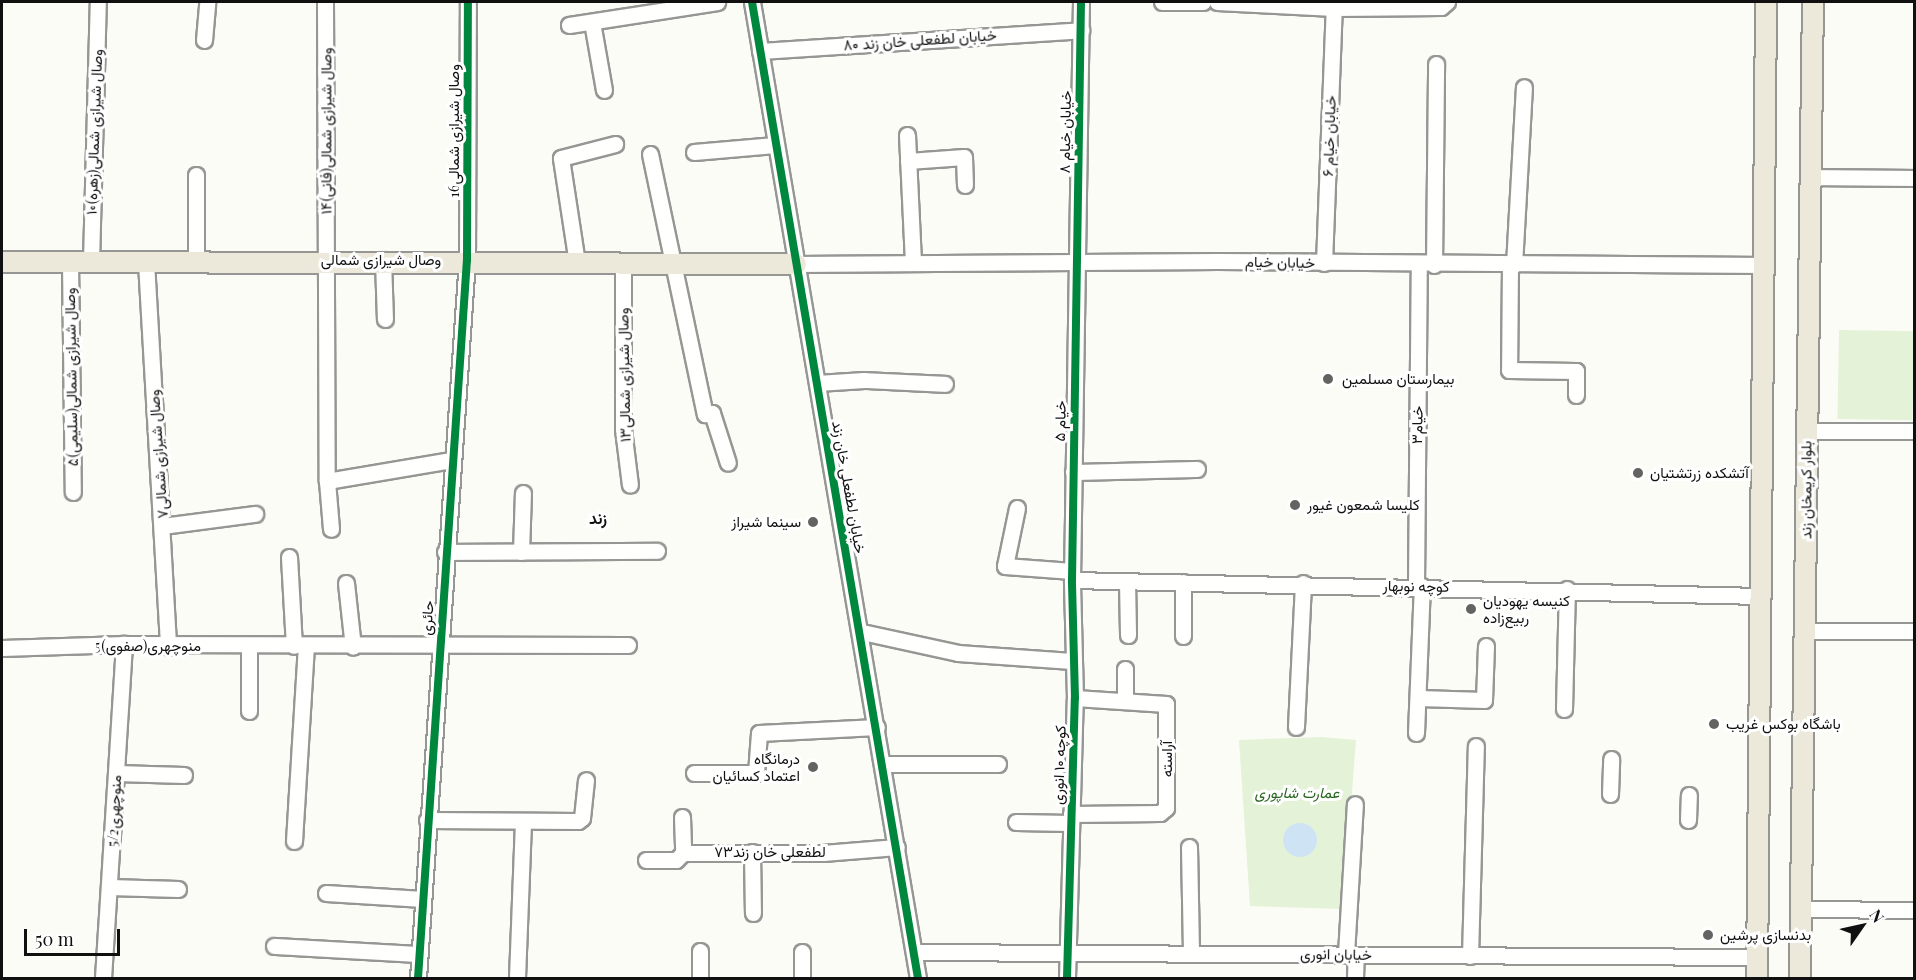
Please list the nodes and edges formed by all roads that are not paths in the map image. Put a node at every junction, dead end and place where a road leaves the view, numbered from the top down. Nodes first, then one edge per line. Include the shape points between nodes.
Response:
1 (98, 2) edge
2 (207, 2) edge
3 (325, 2) edge
4 (468, 2) edge
5 (717, 2) edge
6 (752, 2) edge
7 (1081, 2) edge
8 (1162, 2) edge
9 (1203, 2) edge
10 (1217, 2) edge
11 (1447, 2) edge
12 (1766, 2) edge
13 (1813, 2) edge
14 (1334, 8) junction
15 (592, 22) junction
16 (569, 25) dead end
17 (1081, 30) junction
18 (204, 40) dead end
19 (760, 51) junction
20 (1436, 64) dead end
21 (1524, 87) dead end
22 (604, 90) dead end
23 (907, 135) dead end
24 (615, 144) dead end
25 (775, 145) junction
26 (694, 152) dead end
27 (650, 154) dead end
28 (908, 161) junction
29 (196, 175) dead end
30 (1811, 177) junction
31 (1914, 178) edge
32 (965, 184) dead end
33 (326, 260) junction
34 (383, 260) junction
35 (467, 260) junction
36 (913, 261) junction
37 (2, 262) edge
38 (70, 262) junction
39 (91, 262) junction
40 (146, 262) junction
41 (196, 262) junction
42 (577, 263) junction
43 (673, 263) junction
44 (1076, 263) junction
45 (1324, 263) junction
46 (623, 264) junction
47 (796, 264) junction
48 (1427, 264) junction
49 (1512, 265) junction
50 (1764, 265) junction
51 (385, 320) dead end
52 (817, 383) junction
53 (945, 384) dead end
54 (1576, 396) dead end
55 (1806, 431) junction
56 (1914, 431) edge
57 (451, 460) junction
58 (728, 463) dead end
59 (1197, 469) dead end
60 (1073, 472) junction
61 (327, 481) junction
62 (630, 485) dead end
63 (73, 492) dead end
64 (523, 493) dead end
65 (1017, 508) dead end
66 (255, 514) dead end
67 (162, 526) junction
68 (331, 529) dead end
69 (657, 551) dead end
70 (445, 552) junction
71 (521, 552) junction
72 (289, 557) dead end
73 (1072, 575) junction
74 (1127, 581) junction
75 (1183, 582) junction
76 (346, 583) dead end
77 (1303, 583) junction
78 (1419, 586) junction
79 (1567, 589) junction
80 (1760, 596) junction
81 (1805, 631) junction
82 (1914, 631) edge
83 (862, 632) junction
84 (1128, 635) dead end
85 (1183, 636) dead end
86 (124, 644) junction
87 (438, 645) junction
88 (628, 645) dead end
89 (168, 646) junction
90 (249, 646) junction
91 (300, 646) junction
92 (1486, 646) dead end
93 (353, 647) junction
94 (2, 648) edge
95 (1072, 661) junction
96 (1125, 669) dead end
97 (1075, 698) junction
98 (1419, 698) junction
99 (1125, 700) junction
100 (1564, 709) dead end
101 (249, 711) dead end
102 (877, 727) junction
103 (1296, 727) dead end
104 (1416, 733) dead end
105 (1476, 746) dead end
106 (1611, 759) dead end
107 (884, 764) junction
108 (998, 764) dead end
109 (694, 772) dead end
110 (116, 773) junction
111 (184, 775) dead end
112 (586, 780) dead end
113 (1610, 794) dead end
114 (1689, 795) dead end
115 (1355, 804) dead end
116 (682, 817) dead end
117 (1071, 819) junction
118 (428, 820) junction
119 (1688, 820) dead end
120 (523, 822) junction
121 (1016, 822) dead end
122 (294, 841) dead end
123 (897, 847) junction
124 (1189, 847) dead end
125 (752, 852) junction
126 (683, 853) junction
127 (646, 860) dead end
128 (109, 887) junction
129 (178, 889) dead end
130 (326, 893) dead end
131 (423, 899) junction
132 (1801, 909) junction
133 (1914, 910) edge
134 (753, 913) dead end
135 (274, 946) dead end
136 (700, 951) dead end
137 (1067, 951) junction
138 (802, 952) dead end
139 (914, 952) junction
140 (1191, 952) junction
141 (419, 954) junction
142 (1351, 955) junction
143 (1470, 956) junction
144 (1757, 957) junction
145 (102, 978) edge
146 (418, 978) edge
147 (517, 978) edge
148 (700, 978) edge
149 (802, 978) edge
150 (918, 978) edge
151 (1067, 978) edge
152 (1355, 978) edge
153 (1757, 978) edge
154 (1800, 978) edge

1 - 39 street, ۱۰وصال شیرازی شمالی(زهره)
2 - 18 street
3 - 33 street, ۱۴وصال شیرازی شمالی(فانی)
4 - 35 street, وصال شیرازی شمالی16
5 - 15 street
6 - 19 street, خیابان لطفعلی خان زند
7 - 17 street, خیابان خیام ۸
8 - 9 street
10 - 14 street
11 - 14 street via 1441,7
12 - 50 main road
13 - 30 main road, بلوار کریمخان زند
14 - 45 street, خیابان خیام ۶
15 - 16 street
15 - 22 street
17 - 19 street, خیابان لطفعلی خان زند ۸۰
17 - 44 street, خیابان خیام ۸
19 - 25 street, خیابان لطفعلی خان زند
20 - 48 street, خیام۳
21 - 49 street
23 - 28 street
24 - 42 street via 561,158
25 - 26 street
25 - 47 street, خیابان لطفعلی خان زند
27 - 43 street
28 - 32 street via 964,157
28 - 36 street
29 - 41 street
30 - 31 street
30 - 55 main road, بلوار کریمخان زند
33 - 34 main road, وصال شیرازی شمالی
33 - 41 main road, وصال شیرازی شمالی
33 - 61 street, ۱۴وصال شیرازی شمالی(فانی)
34 - 35 main road, وصال شیرازی شمالی
34 - 51 street
35 - 42 main road, وصال شیرازی شمالی
35 - 57 street, حائری
36 - 44 street, خیابان خیام
36 - 47 street, خیابان خیام
37 - 38 main road, وصال شیرازی شمالی
38 - 39 main road, وصال شیرازی شمالی
38 - 63 street, ۵وصال شیرازی شمالی(سلیمی)
39 - 40 main road, وصال شیرازی شمالی
40 - 41 main road, وصال شیرازی شمالی
40 - 67 street, وصال شیرازی شمالی۷
42 - 46 main road, وصال شیرازی شمالی
43 - 46 main road, وصال شیرازی شمالی
43 - 47 main road, وصال شیرازی شمالی
43 - 58 street via 706,414 712,413
44 - 45 street, خیابان خیام
44 - 60 street, ۵ خیام
45 - 48 street, خیابان خیام
46 - 62 street, وصال شیرازی شمالی۱۳ via 623,429
47 - 52 street, خیابان لطفعلی خان زند
48 - 49 street, خیابان خیام
48 - 78 street, خیام۳
49 - 50 street, خیابان خیام
49 - 54 street via 1509,370 1576,370
50 - 80 main road
52 - 53 street via 864,380
52 - 83 street, خیابان لطفعلی خان زند
55 - 56 street
55 - 81 main road, بلوار کریمخان زند
57 - 61 street
57 - 70 street, حائری
59 - 60 street
60 - 73 street, ۵ خیام
61 - 68 street, ۱۴وصال شیرازی شمالی(فانی)
64 - 71 street
65 - 73 street, کوچه نوبهار via 1005,566
66 - 67 street
67 - 89 street, وصال شیرازی شمالی۷
69 - 71 street
70 - 71 street
70 - 87 street, حائری
72 - 91 street
73 - 74 street, کوچه نوبهار
73 - 95 street, کوچه ۱۰ انوری
74 - 75 street, کوچه نوبهار
74 - 84 street
75 - 77 street, کوچه نوبهار
75 - 85 street
76 - 93 street
77 - 78 street, کوچه نوبهار
77 - 103 street
78 - 79 street, کوچه نوبهار
78 - 98 street, خیام۳
79 - 80 street, کوچه نوبهار
79 - 100 street
80 - 144 main road
81 - 82 street
81 - 132 main road, بلوار کریمخان زند
83 - 95 street via 958,653
83 - 102 street, خیابان لطفعلی خان زند
86 - 89 street, 5منوچهری(صفوی)
86 - 94 street, 5منوچهری(صفوی)
86 - 110 street, 5/2منوچهری
87 - 88 street, 5منوچهری(صفوی)
87 - 93 street, 5منوچهری(صفوی)
87 - 118 street, حائری
89 - 90 street, 5منوچهری(صفوی)
90 - 91 street, 5منوچهری(صفوی)
90 - 101 street
91 - 93 street, 5منوچهری(صفوی)
91 - 122 street
92 - 98 street via 1484,700
95 - 97 street, کوچه ۱۰ انوری
96 - 99 street
97 - 99 street, آراسته
97 - 117 street, کوچه ۱۰ انوری
98 - 104 street, خیام۳
99 - 117 street, آراسته via 1166,704 1165,812
102 - 107 street, خیابان لطفعلی خان زند
102 - 109 street via 759,733 756,773
105 - 143 street
106 - 113 street
107 - 108 street
107 - 123 street, خیابان لطفعلی خان زند
110 - 111 street
110 - 128 street, 5/2منوچهری
112 - 120 street via 580,820
114 - 119 street
115 - 142 street
116 - 126 street
117 - 121 street
117 - 137 street, کوچه ۱۰ انوری
118 - 120 street
118 - 131 street, حائری
120 - 147 street
123 - 125 street, لطفعلی خان زند۷۳
123 - 139 street, خیابان لطفعلی خان زند
124 - 140 street
125 - 126 street, لطفعلی خان زند۷۳
125 - 134 street
126 - 127 street, لطفعلی خان زند۷۳ via 676,860
128 - 129 street
128 - 145 street, 5/2منوچهری
130 - 131 street
131 - 141 street, حائری
132 - 133 street
132 - 154 main road, بلوار کریمخان زند
135 - 141 street
136 - 148 street
137 - 139 street, خیابان انوری
137 - 140 street, خیابان انوری
137 - 151 street, کوچه ۱۰ انوری
138 - 149 street
139 - 150 street, خیابان لطفعلی خان زند
140 - 142 street, خیابان انوری
141 - 146 street, حائری
142 - 143 street, خیابان انوری
142 - 152 street
143 - 144 street, خیابان انوری
144 - 153 main road

